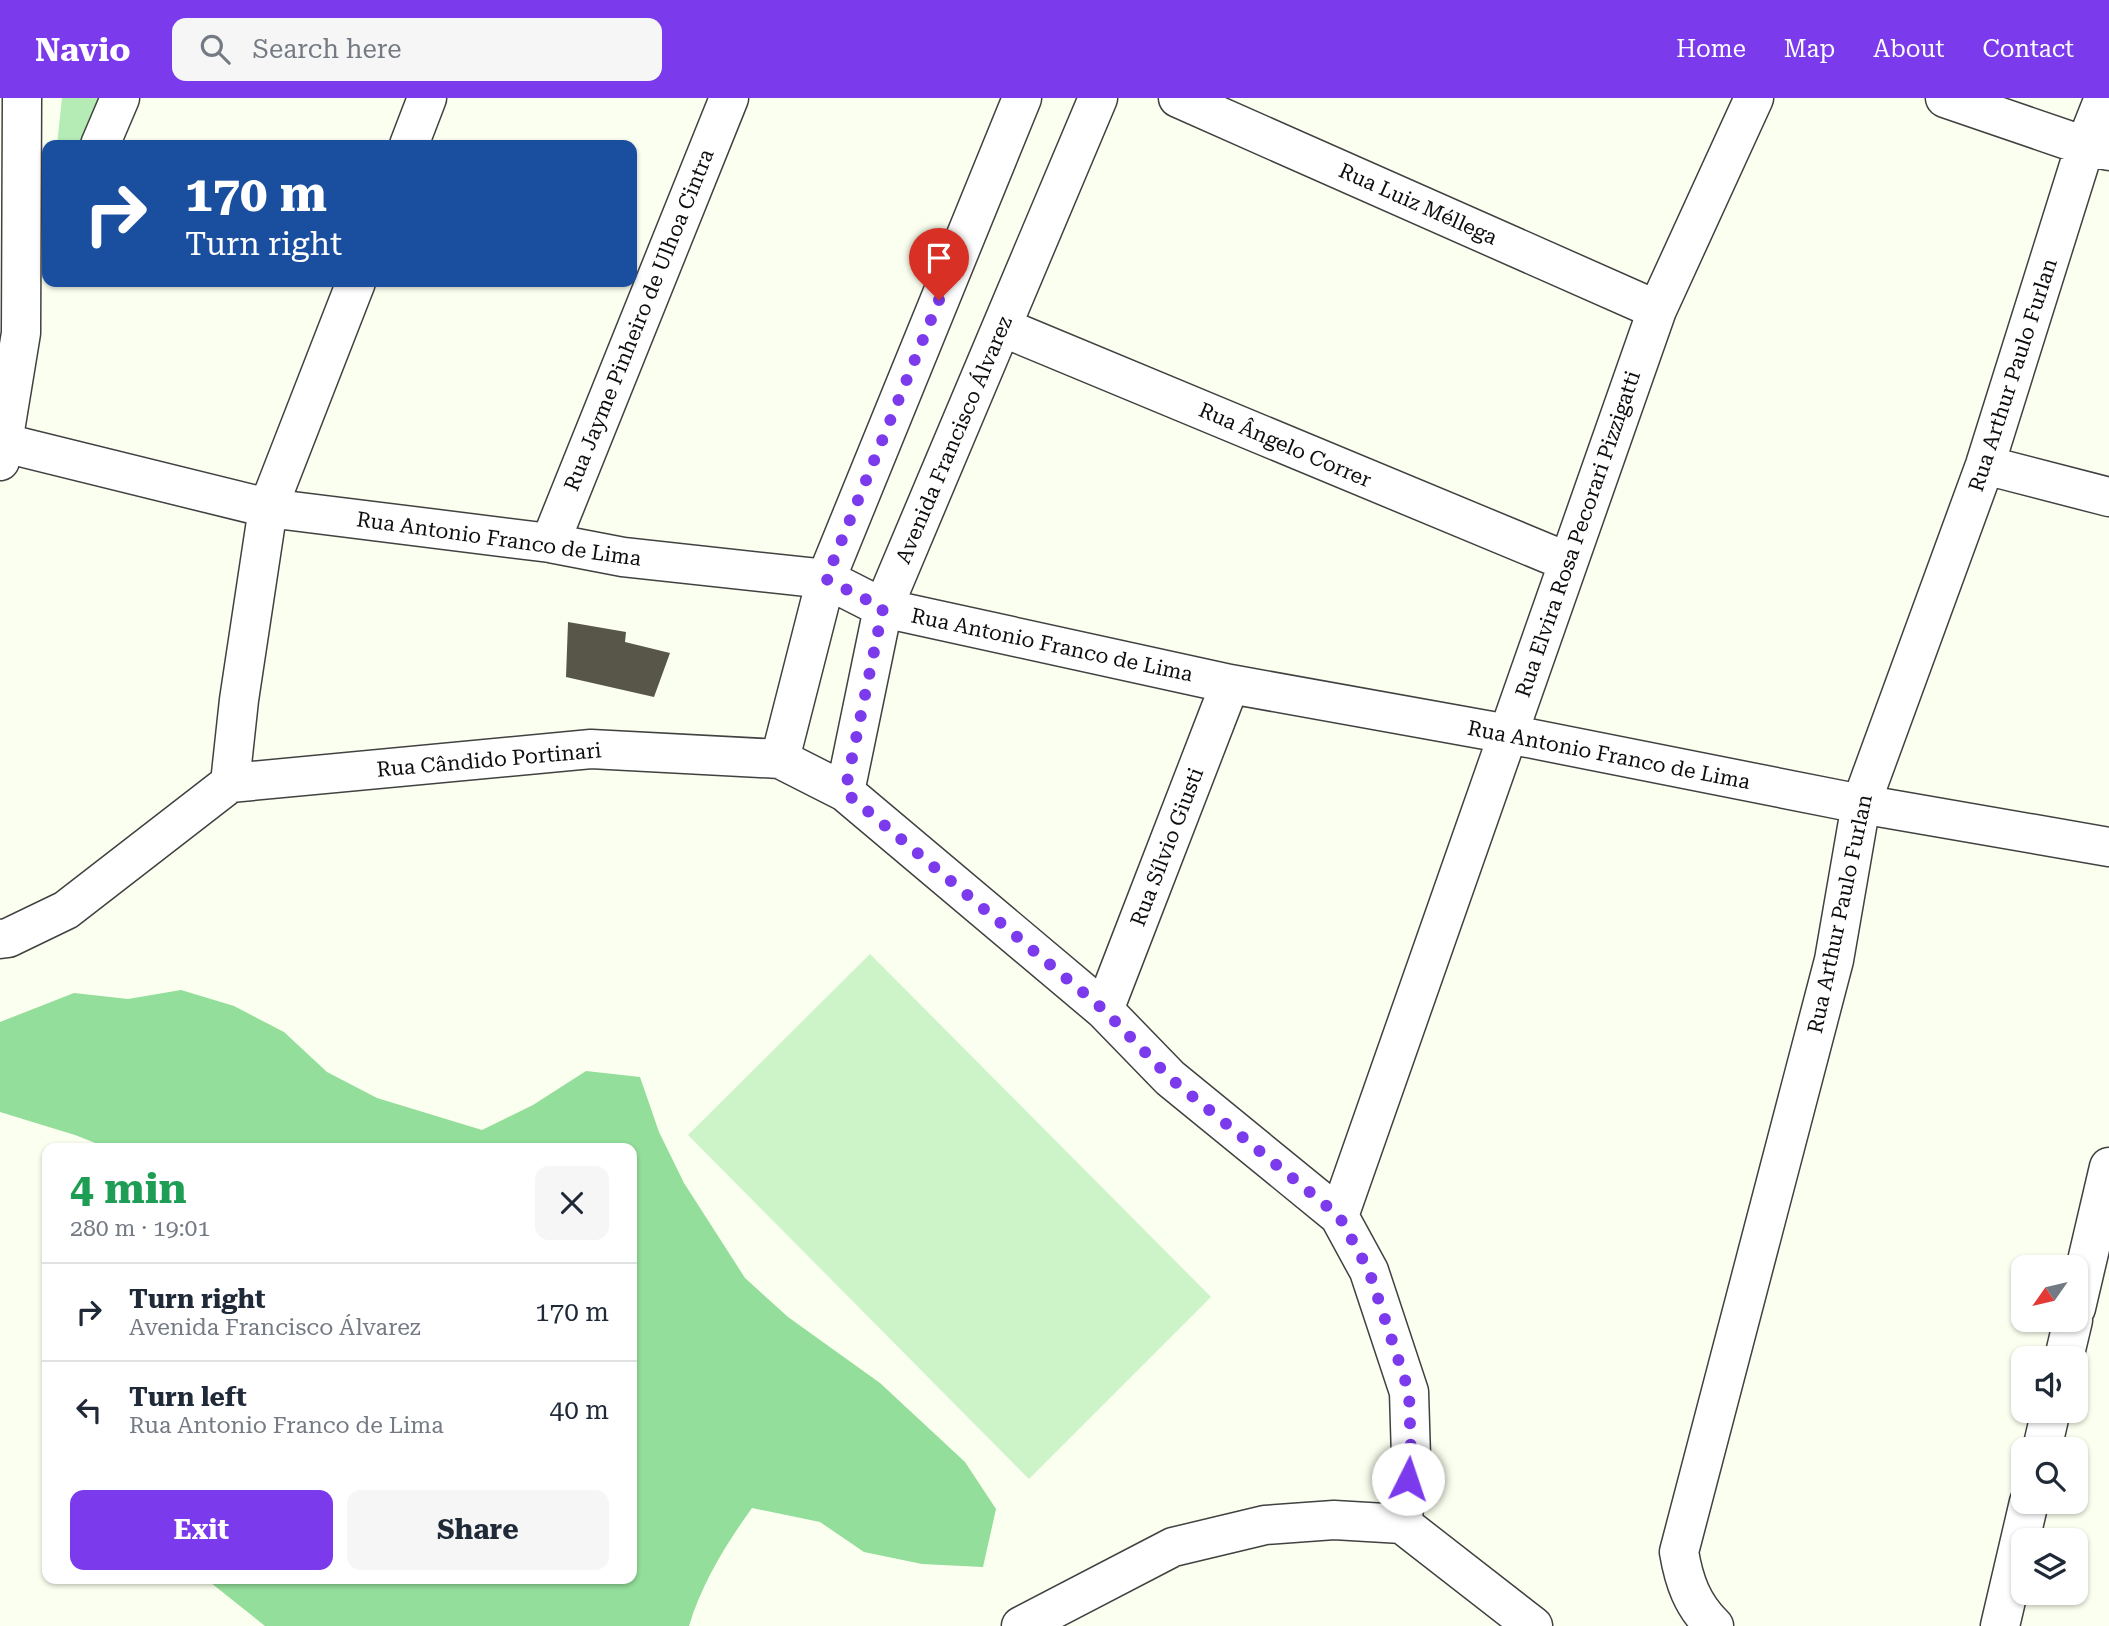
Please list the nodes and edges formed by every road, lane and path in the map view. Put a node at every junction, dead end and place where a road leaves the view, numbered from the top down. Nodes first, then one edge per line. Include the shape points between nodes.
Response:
1 (22, 98) edge
2 (120, 98) edge
3 (427, 98) edge
4 (729, 98) edge
5 (1021, 98) edge
6 (1098, 98) edge
7 (1178, 98) edge
8 (1755, 98) edge
9 (1945, 98) edge
10 (2104, 98) edge
11 (102, 140) edge
12 (411, 140) edge
13 (2097, 148) edge
14 (42, 283) edge
15 (354, 287) edge
16 (1657, 310) junction
17 (1002, 327) junction
18 (21, 334) junction
19 (1, 448) edge
20 (1985, 465) junction
21 (2109, 497) edge
22 (268, 508) junction
23 (550, 543) junction
24 (1568, 562) junction
25 (826, 579) junction
26 (883, 608) junction
27 (1230, 684) junction
28 (1508, 734) junction
29 (780, 759) junction
30 (230, 783) junction
31 (845, 792) junction
32 (1861, 804) junction
33 (2109, 848) edge
34 (0, 939) edge
35 (1104, 1010) junction
36 (2109, 1167) edge
37 (1339, 1216) junction
38 (2088, 1257) edge
39 (2026, 1514) edge
40 (1402, 1524) junction
41 (1710, 1623) edge
42 (1021, 1626) edge
43 (1533, 1626) edge
44 (2000, 1626) edge

1 - 18 street
2 - 11 street
3 - 12 street
4 - 23 street, Rua Jayme Pinheiro de Ulhoa Cintra
5 - 25 street
6 - 17 street, Avenida Francisco Álvarez
7 - 16 street, Rua Luiz Méllega
8 - 16 street, Rua Elvira Rosa Pecorari Pizzigatti
9 - 13 street
10 - 13 street, Rua Arthur Paulo Furlan
13 - 20 street, Rua Arthur Paulo Furlan
14 - 18 street
15 - 22 street
16 - 24 street, Rua Elvira Rosa Pecorari Pizzigatti
17 - 24 street, Rua Ângelo Correr
17 - 26 street, Avenida Francisco Álvarez
18 - 19 street
19 - 22 street, Rua Antonio Franco de Lima
20 - 21 street
20 - 32 street, Rua Arthur Paulo Furlan
22 - 23 street, Rua Antonio Franco de Lima
22 - 30 street
23 - 25 street, Rua Antonio Franco de Lima via 623,557
24 - 28 street, Rua Elvira Rosa Pecorari Pizzigatti
25 - 26 street, Rua Antonio Franco de Lima
25 - 29 street
26 - 27 street, Rua Antonio Franco de Lima
26 - 31 street, Avenida Francisco Álvarez
27 - 28 street, Rua Antonio Franco de Lima
27 - 35 street, Rua Sílvio Giusti
28 - 32 street, Rua Antonio Franco de Lima
28 - 37 street, Rua Elvira Rosa Pecorari Pizzigatti
29 - 30 street, Rua Cândido Portinari via 590,749
29 - 31 street, Rua Cândido Portinari
30 - 34 street via 66,910
31 - 35 street, Rua Cândido Portinari
32 - 33 street, Rua Antonio Franco de Lima
32 - 41 street, Rua Arthur Paulo Furlan via 1834,960 1679,1552 1692,1600
35 - 37 street, Rua Cândido Portinari via 1170,1078
36 - 38 street
37 - 40 street, Rua Cândido Portinari via 1369,1271 1409,1392 1411,1457
39 - 44 street
40 - 42 street via 1334,1520 1265,1525 1173,1547
40 - 43 street

